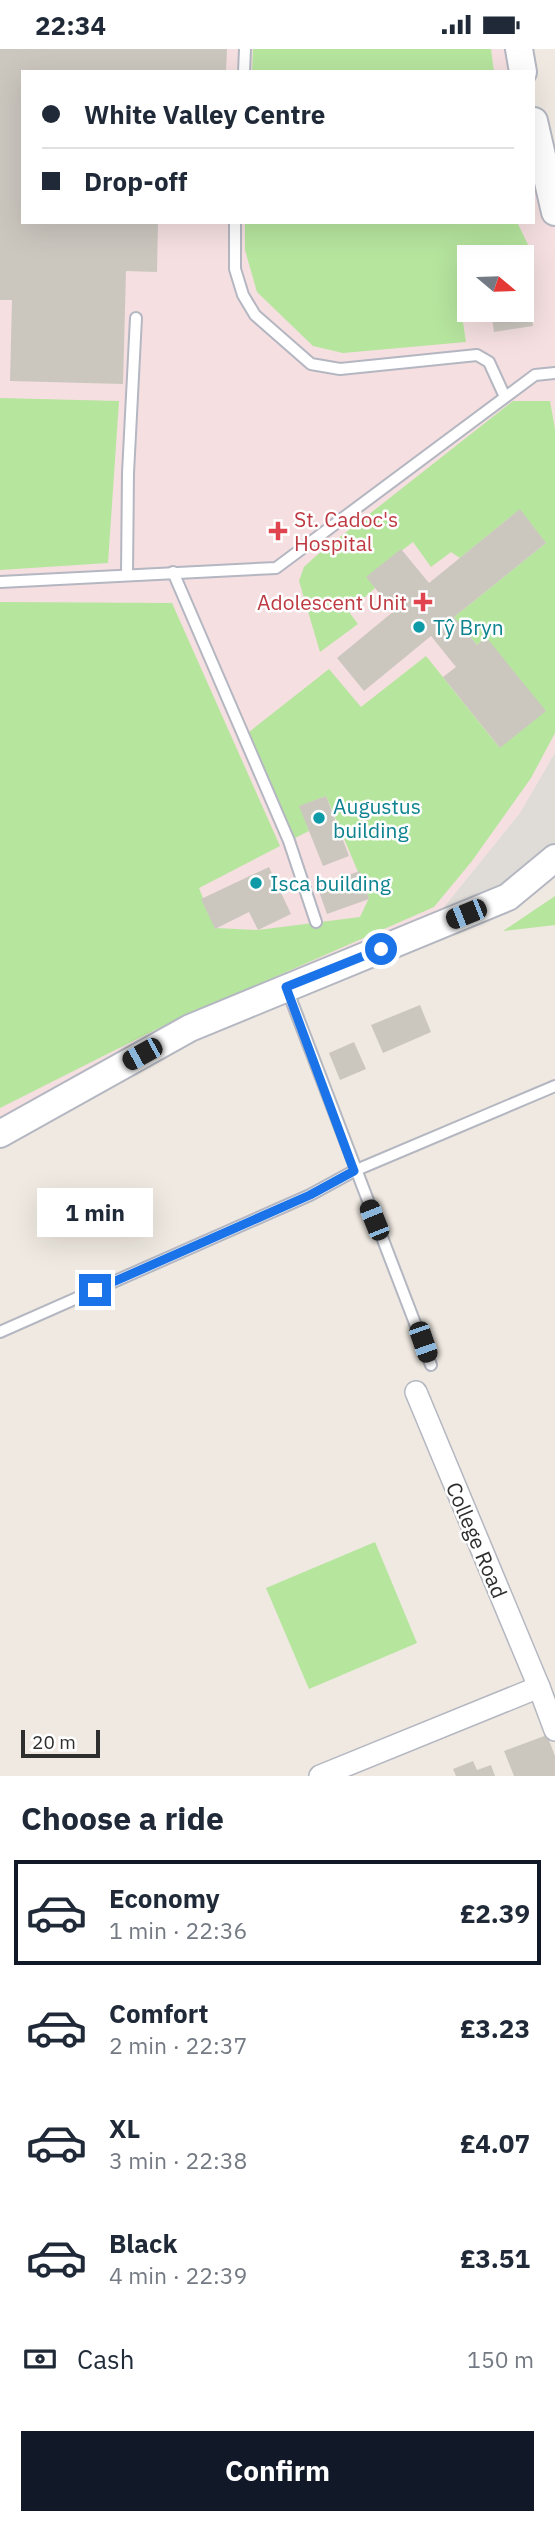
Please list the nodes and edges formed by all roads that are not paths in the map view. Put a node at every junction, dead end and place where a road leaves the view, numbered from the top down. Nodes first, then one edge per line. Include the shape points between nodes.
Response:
1 (245, 49) edge
2 (519, 49) edge
3 (244, 70) edge
4 (523, 70) edge
5 (535, 125) edge
6 (555, 212) edge
7 (235, 224) edge
8 (136, 319) dead end
9 (555, 373) edge
10 (505, 397) junction
11 (173, 572) junction
12 (127, 574) junction
13 (0, 582) edge
14 (555, 857) edge
15 (316, 922) dead end
16 (286, 987) junction
17 (555, 1086) edge
18 (0, 1134) edge
19 (354, 1171) junction
20 (0, 1332) edge
21 (431, 1365) dead end
22 (416, 1392) dead end
23 (539, 1687) junction
24 (555, 1730) edge
25 (320, 1776) edge

1 - 3 lane
2 - 4 street
5 - 6 street
7 - 10 lane via 235,269 243,295 255,315 298,356 311,364 340,369 477,355 489,362
8 - 12 lane
9 - 10 lane via 535,375
10 - 11 lane via 276,568
11 - 12 lane
11 - 15 lane via 289,841
12 - 13 lane
14 - 16 street via 508,897
16 - 18 street via 190,1028
16 - 19 lane
17 - 19 lane
19 - 20 lane via 310,1195
19 - 21 lane
22 - 23 street, College Road
23 - 24 street, College Road
23 - 25 street

